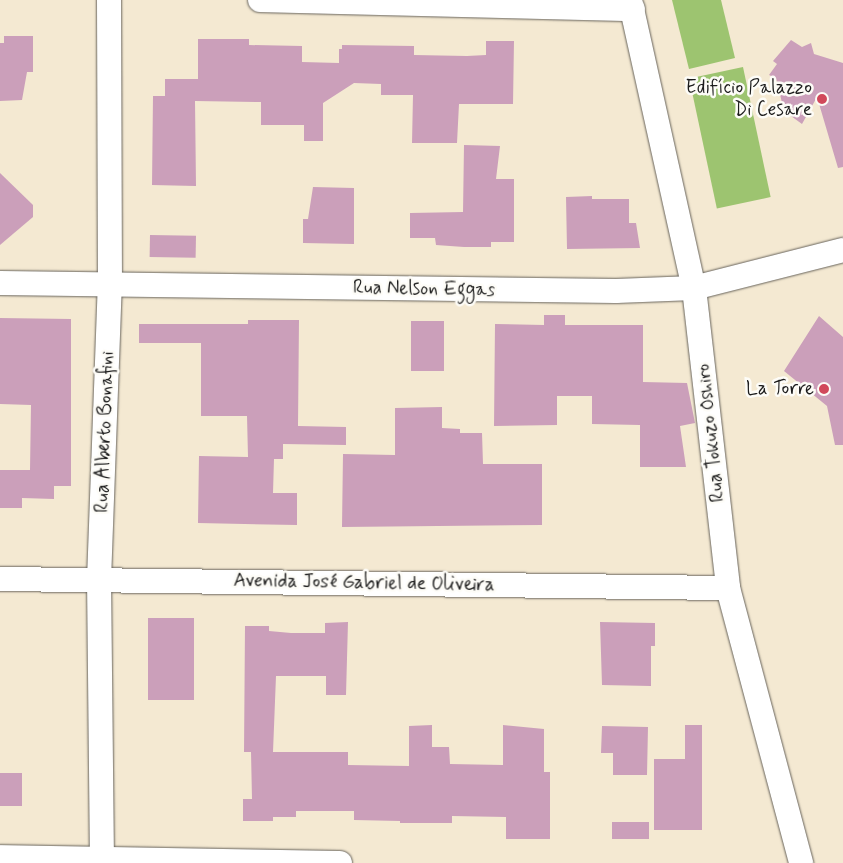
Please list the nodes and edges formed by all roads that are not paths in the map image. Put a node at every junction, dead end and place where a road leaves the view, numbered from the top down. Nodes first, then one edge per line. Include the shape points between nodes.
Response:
1 (109, 0) edge
2 (260, 0) edge
3 (631, 5) edge
4 (843, 250) edge
5 (0, 283) edge
6 (110, 286) junction
7 (694, 288) junction
8 (0, 579) edge
9 (99, 580) junction
10 (728, 588) junction
11 (0, 857) edge
12 (102, 860) edge
13 (340, 863) edge
14 (800, 863) edge

1 - 6 street, Rua Alberto Bonafini
2 - 3 street
3 - 7 street, Rua Tokuzo Oshiro
4 - 7 street, Rua Nelson Eggas
5 - 6 street, Rua Nelson Eggas
6 - 7 street, Rua Nelson Eggas via 616,292
6 - 9 street, Rua Alberto Bonafini
7 - 10 street, Rua Tokuzo Oshiro
8 - 9 street, Avenida José Gabriel de Oliveira
9 - 10 street, Avenida José Gabriel de Oliveira
9 - 12 street, Rua Alberto Bonafini
10 - 14 street, Rua Tokuzo Oshiro
11 - 12 street
12 - 13 street

